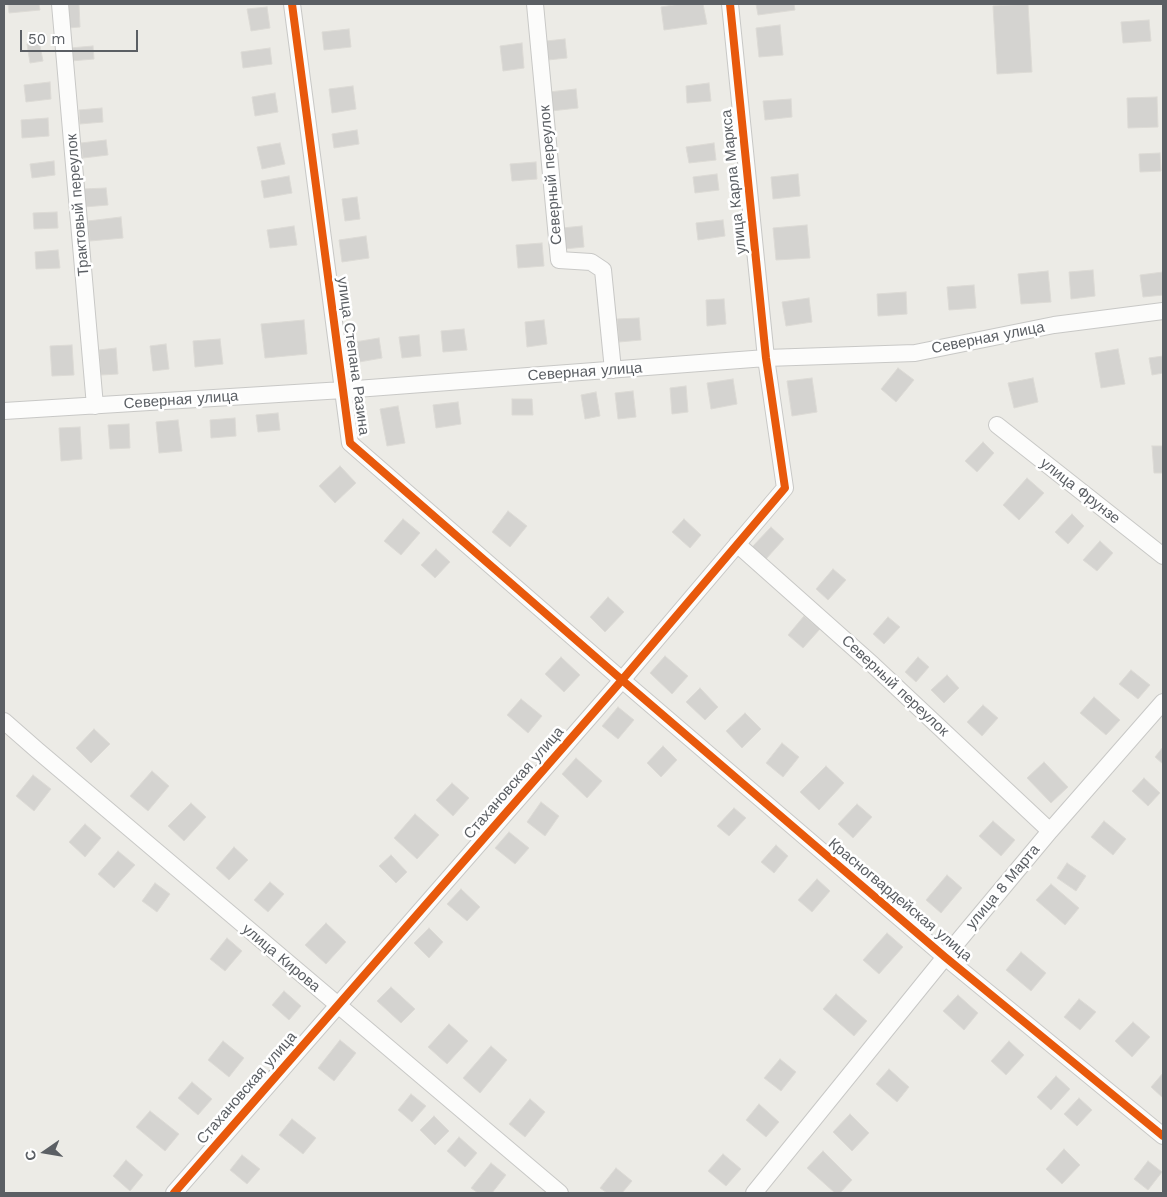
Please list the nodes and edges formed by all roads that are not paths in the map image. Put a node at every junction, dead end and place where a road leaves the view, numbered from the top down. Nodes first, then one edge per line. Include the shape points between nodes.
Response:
1 (60, 4) edge
2 (292, 4) edge
3 (535, 4) edge
4 (730, 4) edge
5 (1163, 312) edge
6 (766, 358) junction
7 (613, 370) junction
8 (343, 390) junction
9 (95, 406) junction
10 (4, 411) edge
11 (997, 425) dead end
12 (738, 544) junction
13 (1163, 556) edge
14 (622, 680) junction
15 (1163, 702) edge
16 (4, 720) edge
17 (1050, 831) junction
18 (945, 957) junction
19 (337, 1005) junction
20 (1163, 1136) edge
21 (174, 1193) edge
22 (560, 1193) edge
23 (754, 1193) edge

1 - 9 street, Трактовый переулок
2 - 8 street, улица Степана Разина
3 - 7 street, Северный переулок via 559,260 591,262 604,270
4 - 6 street, улица Карла Маркса
5 - 6 street, Северная улица via 1054,325 915,353
6 - 7 street, Северная улица
6 - 12 street, Стахановская улица via 785,488
7 - 8 street, Северная улица
8 - 9 street, Северная улица
8 - 14 street, улица Степана Разина via 350,443
9 - 10 street, Северная улица
11 - 13 street, улица Фрунзе
12 - 14 street, Стахановская улица
12 - 17 street, Северный переулок
14 - 18 street, Красногвардейская улица
14 - 19 street, Стахановская улица
15 - 17 street, улица 8 Марта
16 - 19 street, улица Кирова
17 - 18 street, улица 8 Марта
18 - 20 street, Красногвардейская улица
18 - 23 street, улица 8 Марта
19 - 21 street, Стахановская улица
19 - 22 street, улица Кирова

